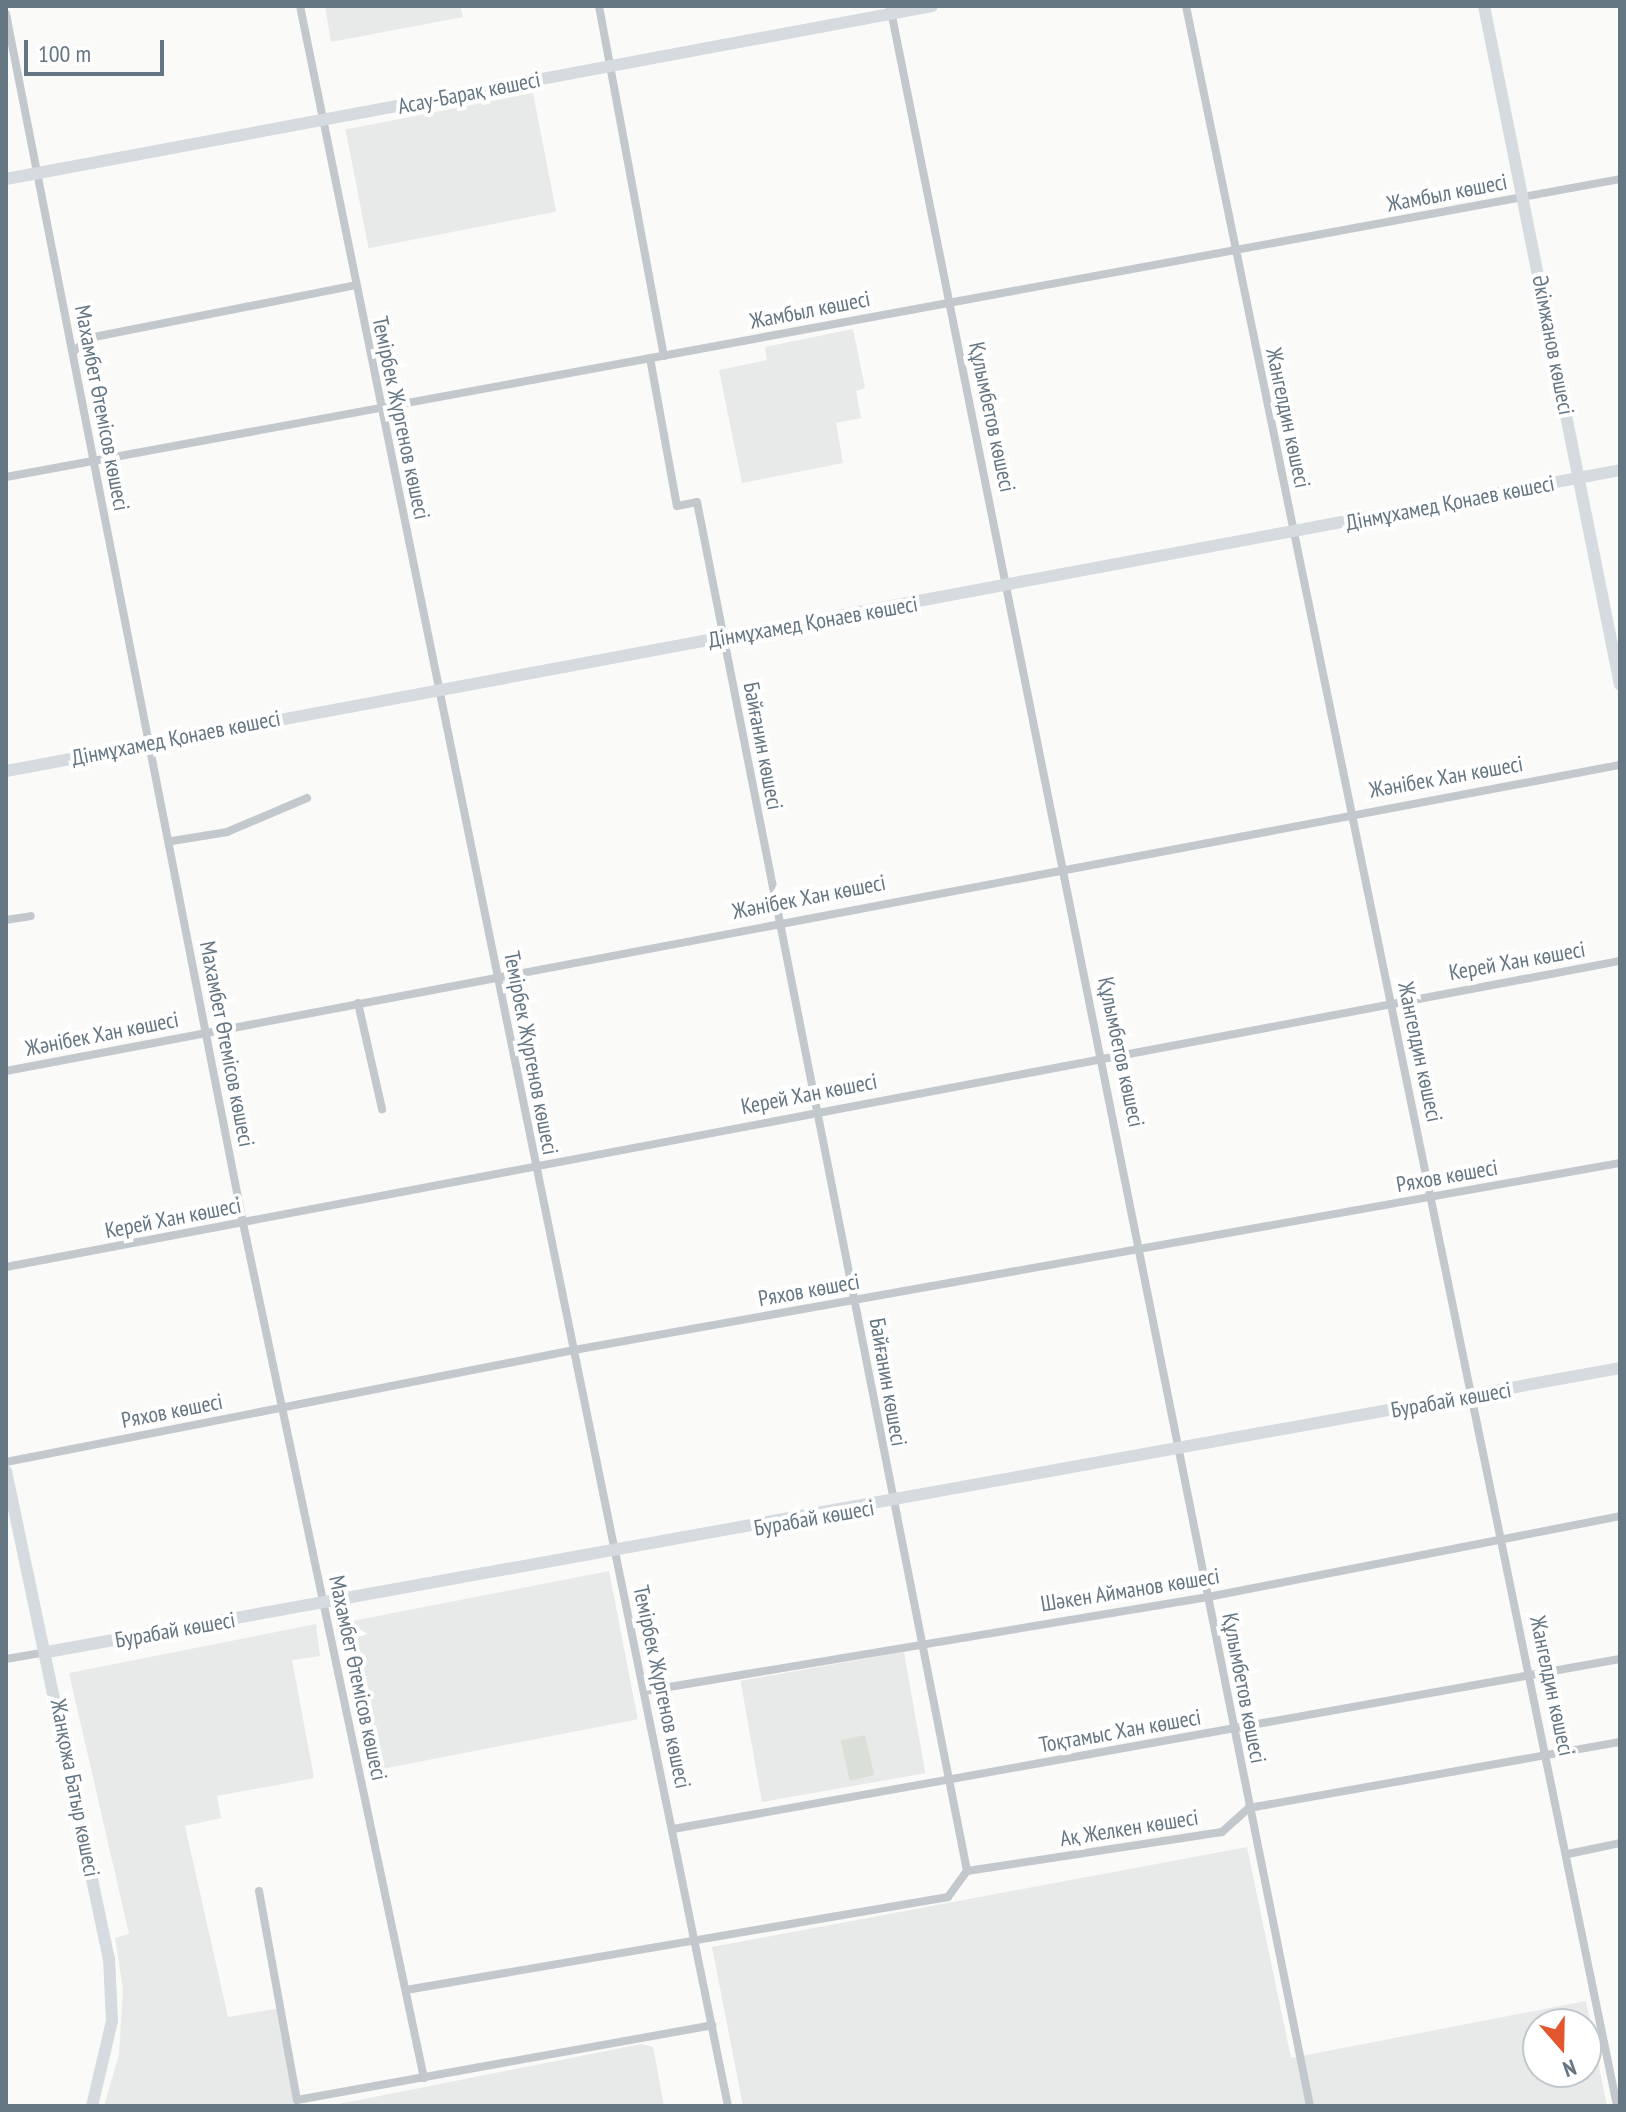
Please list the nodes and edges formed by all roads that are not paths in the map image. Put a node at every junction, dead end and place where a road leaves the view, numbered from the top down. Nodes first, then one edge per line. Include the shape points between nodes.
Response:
1 (300, 6) edge
2 (599, 6) edge
3 (932, 6) edge
4 (1186, 6) edge
5 (1484, 6) edge
6 (891, 10) edge
7 (6, 14) edge
8 (609, 67) junction
9 (323, 120) junction
10 (37, 173) junction
11 (6, 179) edge
12 (1620, 179) edge
13 (1523, 197) junction
14 (1235, 251) junction
15 (356, 285) junction
16 (949, 302) junction
17 (73, 352) junction
18 (664, 356) junction
19 (650, 358) junction
20 (381, 407) junction
21 (94, 459) junction
22 (1620, 470) edge
23 (6, 477) edge
24 (1579, 478) junction
25 (1294, 534) junction
26 (1009, 587) junction
27 (723, 637) junction
28 (1620, 685) edge
29 (439, 691) junction
30 (153, 739) junction
31 (1620, 765) edge
32 (6, 771) edge
33 (307, 798) dead end
34 (1352, 812) junction
35 (172, 841) junction
36 (1065, 868) junction
37 (31, 916) dead end
38 (6, 920) edge
39 (779, 921) junction
40 (1620, 961) edge
41 (497, 976) junction
42 (358, 1003) junction
43 (1391, 1003) junction
44 (205, 1032) junction
45 (1103, 1057) junction
46 (6, 1071) edge
47 (382, 1109) dead end
48 (816, 1111) junction
49 (1620, 1163) edge
50 (535, 1166) junction
51 (1432, 1197) junction
52 (243, 1223) junction
53 (1143, 1249) junction
54 (6, 1267) edge
55 (855, 1300) junction
56 (574, 1350) junction
57 (1620, 1368) edge
58 (1474, 1395) junction
59 (282, 1407) junction
60 (1180, 1450) junction
61 (6, 1462) edge
62 (6, 1471) edge
63 (891, 1505) junction
64 (1620, 1516) edge
65 (1500, 1538) junction
66 (615, 1552) junction
67 (1208, 1597) junction
68 (323, 1604) junction
69 (921, 1641) junction
70 (47, 1652) junction
71 (6, 1659) edge
72 (1620, 1659) edge
73 (1533, 1675) junction
74 (645, 1691) junction
75 (1235, 1729) junction
76 (1620, 1742) edge
77 (1549, 1756) junction
78 (948, 1779) junction
79 (1249, 1808) junction
80 (673, 1829) junction
81 (1620, 1843) edge
82 (1568, 1854) junction
83 (967, 1871) junction
84 (259, 1891) dead end
85 (694, 1940) junction
86 (406, 1990) junction
87 (712, 2025) junction
88 (424, 2078) junction
89 (92, 2106) edge
90 (728, 2106) edge
91 (1310, 2106) edge
92 (1617, 2106) edge

1 - 9 street, Темірбек Жүргенов көшесі
2 - 8 street
3 - 6 street, Асау-Барақ көшесі
4 - 14 street, Жангелдин көшесі
5 - 13 street, Әкімжанов көшесі
6 - 8 street, Асау-Барақ көшесі
6 - 16 street, Құлымбетов көшесі
7 - 10 street, Махамбет Өтемісов көшесі
8 - 9 street, Асау-Барақ көшесі
8 - 18 street
9 - 10 street, Асау-Барақ көшесі
9 - 15 street, Темірбек Жүргенов көшесі
10 - 11 street, Асау-Барақ көшесі
10 - 17 street, Махамбет Өтемісов көшесі
12 - 13 street, Жамбыл көшесі
13 - 14 street, Жамбыл көшесі
13 - 24 street, Әкімжанов көшесі
14 - 16 street, Жамбыл көшесі
14 - 25 street, Жангелдин көшесі
15 - 17 street via 89,338
15 - 20 street, Темірбек Жүргенов көшесі
16 - 18 street, Жамбыл көшесі
16 - 26 street, Құлымбетов көшесі
17 - 21 street, Махамбет Өтемісов көшесі
18 - 19 street, Жамбыл көшесі
19 - 20 street, Жамбыл көшесі
19 - 27 street, Байғанин көшесі via 677,506 697,502
20 - 21 street, Жамбыл көшесі
20 - 29 street, Темірбек Жүргенов көшесі
21 - 23 street, Жамбыл көшесі
21 - 30 street, Махамбет Өтемісов көшесі
22 - 24 street, Дінмұхамед Қонаев көшесі
24 - 25 street, Дінмұхамед Қонаев көшесі
24 - 28 street, Әкімжанов көшесі
25 - 26 street, Дінмұхамед Қонаев көшесі
25 - 34 street, Жангелдин көшесі
26 - 27 street, Дінмұхамед Қонаев көшесі
26 - 36 street, Құлымбетов көшесі
27 - 29 street, Дінмұхамед Қонаев көшесі
27 - 39 street, Байғанин көшесі
29 - 30 street, Дінмұхамед Қонаев көшесі
29 - 41 street, Темірбек Жүргенов көшесі
30 - 32 street, Дінмұхамед Қонаев көшесі
30 - 35 street, Махамбет Өтемісов көшесі
31 - 34 street, Жәнібек Хан көшесі
33 - 35 street via 227,832
34 - 36 street, Жәнібек Хан көшесі
34 - 43 street, Жангелдин көшесі
35 - 44 street, Махамбет Өтемісов көшесі
36 - 39 street, Жәнібек Хан көшесі
36 - 45 street, Құлымбетов көшесі
37 - 38 street
39 - 41 street, Жәнібек Хан көшесі
39 - 48 street, Байғанин көшесі
40 - 43 street, Керей Хан көшесі
41 - 42 street, Жәнібек Хан көшесі
41 - 50 street, Темірбек Жүргенов көшесі
42 - 44 street, Жәнібек Хан көшесі
42 - 47 street
43 - 45 street, Керей Хан көшесі
43 - 51 street, Жангелдин көшесі
44 - 46 street, Жәнібек Хан көшесі
44 - 52 street, Махамбет Өтемісов көшесі
45 - 48 street, Керей Хан көшесі
45 - 53 street, Құлымбетов көшесі
48 - 50 street, Керей Хан көшесі
48 - 55 street, Байғанин көшесі
49 - 51 street, Ряхов көшесі
50 - 52 street, Керей Хан көшесі
50 - 56 street, Темірбек Жүргенов көшесі
51 - 53 street, Ряхов көшесі
51 - 58 street, Жангелдин көшесі
52 - 54 street, Керей Хан көшесі
52 - 59 street, Махамбет Өтемісов көшесі
53 - 55 street, Ряхов көшесі
53 - 60 street, Құлымбетов көшесі
55 - 56 street, Ряхов көшесі
55 - 63 street, Байғанин көшесі
56 - 59 street, Ряхов көшесі
56 - 66 street, Темірбек Жүргенов көшесі
57 - 58 street, Бурабай көшесі
58 - 60 street, Бурабай көшесі
58 - 65 street, Жангелдин көшесі
59 - 61 street, Ряхов көшесі
59 - 68 street, Махамбет Өтемісов көшесі
60 - 63 street, Бурабай көшесі
60 - 67 street, Құлымбетов көшесі
62 - 70 street, Жанқожа Батыр көшесі
63 - 66 street, Бурабай көшесі
63 - 69 street, Байғанин көшесі
64 - 65 street, Шәкен Айманов көшесі
65 - 67 street, Шәкен Айманов көшесі
65 - 73 street, Жангелдин көшесі
66 - 68 street, Бурабай көшесі
66 - 74 street, Темірбек Жүргенов көшесі
67 - 69 street, Шәкен Айманов көшесі
67 - 75 street, Құлымбетов көшесі
68 - 70 street, Бурабай көшесі
68 - 86 street, Махамбет Өтемісов көшесі
69 - 74 street, Шәкен Айманов көшесі
69 - 78 street, Байғанин көшесі
70 - 71 street, Бурабай көшесі
70 - 89 street, Жанқожа Батыр көшесі via 109,1958 112,2021
72 - 73 street, Тоқтамыс Хан көшесі
73 - 75 street, Тоқтамыс Хан көшесі
73 - 77 street, Жангелдин көшесі
74 - 80 street, Темірбек Жүргенов көшесі
75 - 78 street, Тоқтамыс Хан көшесі
75 - 79 street, Құлымбетов көшесі
76 - 77 street, Ақ Желкен көшесі
77 - 79 street, Ақ Желкен көшесі
77 - 82 street, Жангелдин көшесі
78 - 80 street, Тоқтамыс Хан көшесі
78 - 83 street, Байғанин көшесі
79 - 83 street, Ақ Желкен көшесі via 1222,1832
79 - 91 street, Құлымбетов көшесі
80 - 85 street, Темірбек Жүргенов көшесі
81 - 82 street
82 - 92 street, Жангелдин көшесі
83 - 85 street via 948,1897
84 - 88 street via 297,2100
85 - 86 street
85 - 87 street, Темірбек Жүргенов көшесі
86 - 88 street, Махамбет Өтемісов көшесі
87 - 88 street
87 - 90 street, Темірбек Жүргенов көшесі

